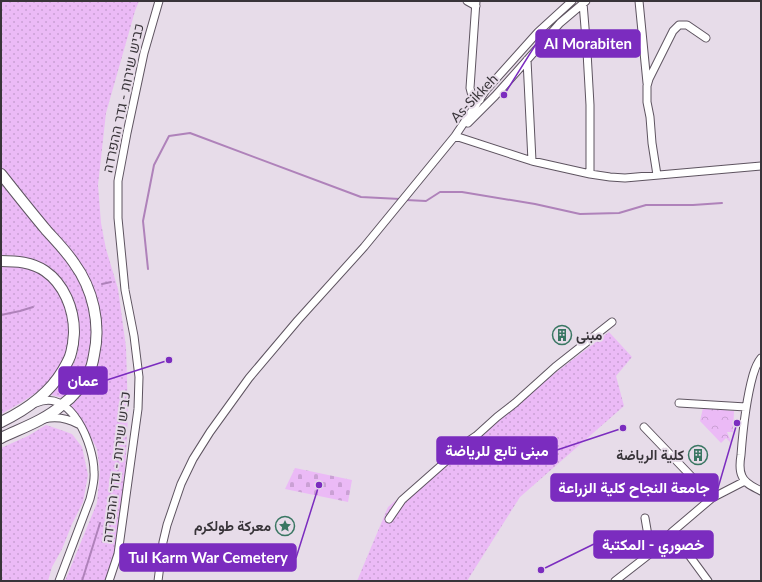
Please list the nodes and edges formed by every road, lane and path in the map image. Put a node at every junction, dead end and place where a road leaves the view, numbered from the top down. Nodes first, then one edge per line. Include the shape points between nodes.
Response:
1 (159, 1) edge
2 (467, 1) edge
3 (572, 1) edge
4 (639, 1) edge
5 (476, 3) edge
6 (584, 4) edge
7 (706, 38) dead end
8 (527, 62) junction
9 (647, 86) junction
10 (480, 100) junction
11 (455, 136) junction
12 (532, 161) junction
13 (761, 166) edge
14 (1, 174) edge
15 (590, 174) junction
16 (657, 175) junction
17 (1, 261) edge
18 (612, 322) dead end
19 (761, 358) edge
20 (679, 403) dead end
21 (63, 405) junction
22 (28, 407) junction
23 (746, 407) junction
24 (40, 420) junction
25 (1, 422) edge
26 (80, 425) junction
27 (644, 427) dead end
28 (1, 438) edge
29 (745, 481) junction
30 (761, 491) edge
31 (712, 498) junction
32 (646, 518) dead end
33 (388, 519) dead end
34 (672, 532) junction
35 (650, 553) junction
36 (59, 581) edge
37 (109, 581) edge
38 (158, 581) edge
39 (616, 581) edge
40 (708, 581) edge

1 - 37 street, כביש שירות - גדר ההפרדה via 144,53 118,181 118,218 124,283 134,336 139,390 118,554
2 - 5 street
3 - 10 street, As-Sikkeh via 538,32
4 - 9 street
5 - 10 street via 470,88 472,96
6 - 8 street, As-Sikkeh
6 - 15 street via 590,105
7 - 9 street via 687,25 679,25 673,31
8 - 11 street, As-Sikkeh
8 - 12 street
9 - 16 street
10 - 11 street, As-Sikkeh
11 - 12 street
11 - 38 street via 364,247 249,378 210,432 193,459 176,496 163,542
12 - 15 street
13 - 16 street
14 - 21 highway via 74,263 87,285 94,307 97,329 92,366 80,386
15 - 16 street via 610,178
17 - 22 highway via 30,264 45,271 58,282 72,314 74,332 71,353 66,364 47,391
18 - 33 street via 470,440 402,500
19 - 23 street via 753,374
20 - 23 street
21 - 22 street via 44,401
21 - 24 highway
21 - 26 street
22 - 25 highway
23 - 29 street via 740,469
24 - 26 street via 67,418
24 - 28 highway
26 - 36 street via 92,455 93,486
27 - 31 street
29 - 30 street
29 - 31 street
31 - 34 street
32 - 35 street
34 - 35 street
34 - 40 street
35 - 39 street

